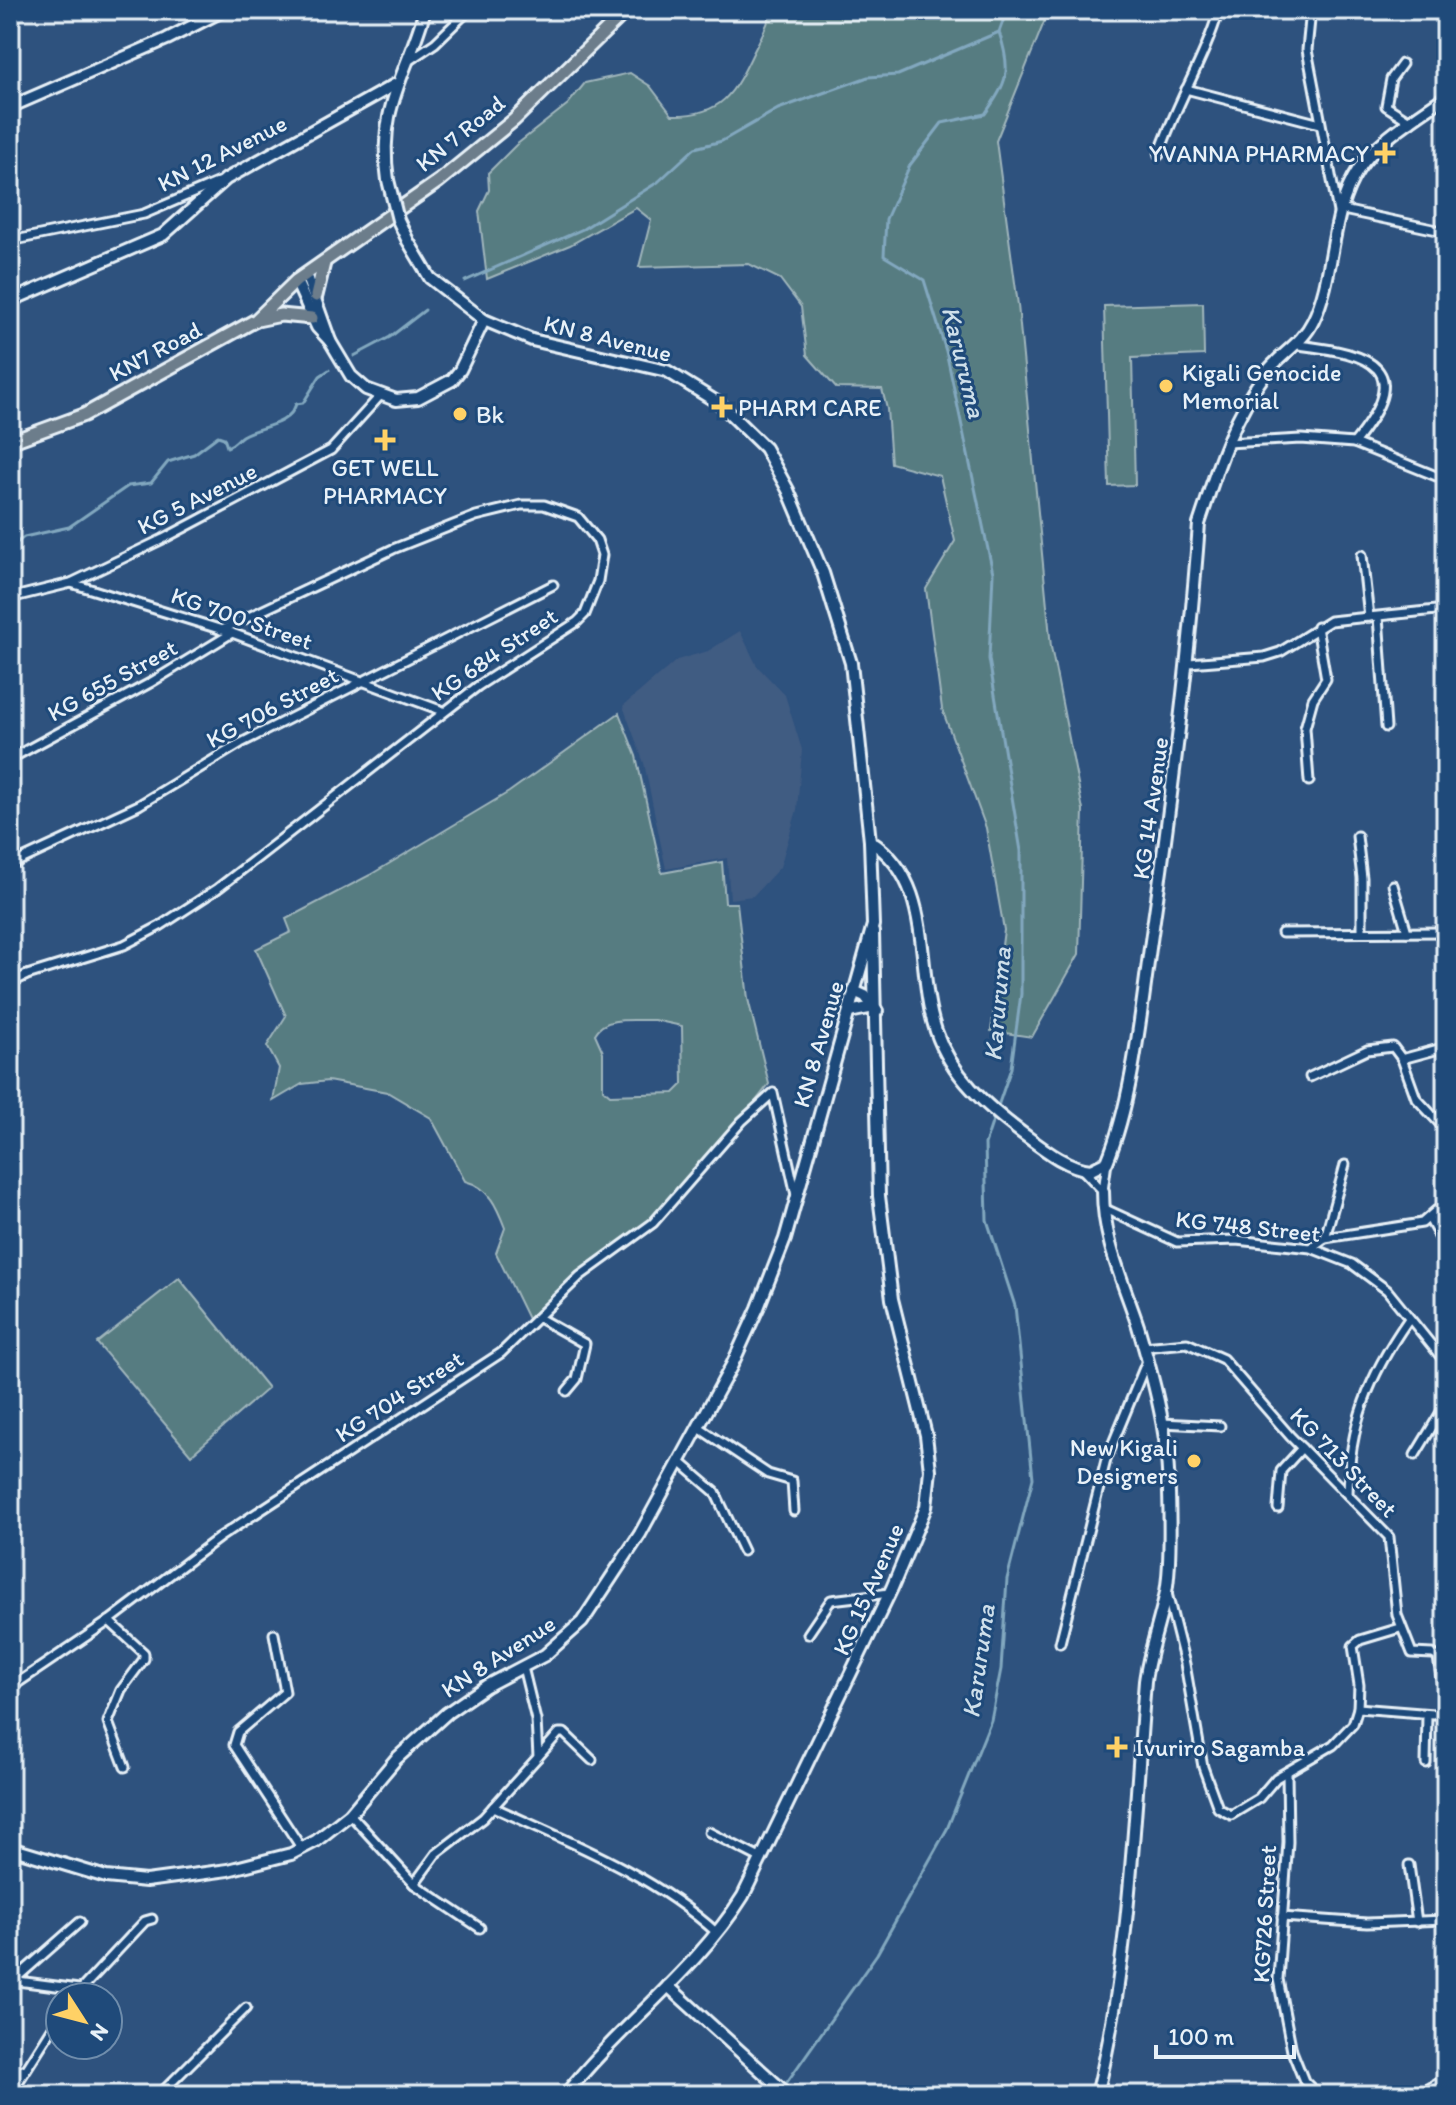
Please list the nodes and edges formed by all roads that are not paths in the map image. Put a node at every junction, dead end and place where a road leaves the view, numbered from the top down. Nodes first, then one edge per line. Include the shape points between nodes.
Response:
1 (224, 10) edge
2 (425, 10) edge
3 (469, 10) edge
4 (627, 10) edge
5 (1219, 10) edge
6 (1311, 10) edge
7 (406, 62) junction
8 (1402, 64) dead end
9 (396, 84) junction
10 (1186, 89) junction
11 (1446, 96) edge
12 (364, 100) junction
13 (10, 107) edge
14 (387, 116) junction
15 (1411, 122) junction
16 (1320, 124) junction
17 (1159, 155) dead end
18 (226, 179) junction
19 (1341, 215) junction
20 (1442, 231) dead end
21 (10, 241) edge
22 (326, 259) junction
23 (301, 278) junction
24 (316, 296) junction
25 (10, 301) edge
26 (312, 318) junction
27 (256, 320) junction
28 (484, 320) junction
29 (330, 341) junction
30 (1298, 345) junction
31 (380, 396) junction
32 (10, 442) edge
33 (1227, 443) junction
34 (1354, 443) junction
35 (1446, 480) edge
36 (1362, 555) dead end
37 (71, 583) junction
38 (553, 585) dead end
39 (10, 598) edge
40 (1446, 609) edge
41 (1373, 617) junction
42 (1317, 627) junction
43 (221, 630) junction
44 (232, 633) junction
45 (1189, 663) junction
46 (361, 682) junction
47 (443, 711) junction
48 (1386, 727) dead end
49 (10, 759) edge
50 (1309, 781) dead end
51 (1357, 836) dead end
52 (870, 841) junction
53 (10, 865) edge
54 (1393, 885) dead end
55 (873, 925) junction
56 (1362, 931) junction
57 (1407, 932) junction
58 (1446, 932) edge
59 (1282, 933) dead end
60 (858, 974) junction
61 (10, 983) edge
62 (877, 988) junction
63 (854, 991) junction
64 (876, 1010) junction
65 (849, 1012) junction
66 (1446, 1047) edge
67 (1402, 1059) junction
68 (1310, 1077) dead end
69 (1446, 1130) edge
70 (1107, 1162) junction
71 (1345, 1165) dead end
72 (1082, 1169) junction
73 (1103, 1191) junction
74 (796, 1196) junction
75 (1446, 1202) edge
76 (1103, 1208) junction
77 (1430, 1220) junction
78 (1325, 1238) junction
79 (1311, 1248) junction
80 (1446, 1249) edge
81 (539, 1318) junction
82 (1408, 1320) junction
83 (1143, 1347) junction
84 (1146, 1363) junction
85 (1446, 1363) edge
86 (567, 1391) dead end
87 (1446, 1404) edge
88 (1162, 1423) junction
89 (1220, 1426) dead end
90 (699, 1428) junction
91 (1302, 1448) junction
92 (1415, 1455) dead end
93 (680, 1462) junction
94 (1348, 1495) junction
95 (1278, 1508) dead end
96 (794, 1511) dead end
97 (743, 1551) dead end
98 (1166, 1591) junction
99 (890, 1593) junction
100 (109, 1621) junction
101 (1400, 1628) junction
102 (274, 1634) dead end
103 (808, 1634) dead end
104 (1060, 1643) dead end
105 (523, 1667) junction
106 (10, 1688) edge
107 (1358, 1708) junction
108 (1427, 1715) junction
109 (1446, 1715) edge
110 (538, 1757) junction
111 (592, 1760) dead end
112 (1426, 1763) dead end
113 (125, 1767) dead end
114 (1287, 1772) junction
115 (493, 1807) junction
116 (350, 1814) junction
117 (709, 1832) dead end
118 (10, 1848) edge
119 (302, 1849) junction
120 (762, 1859) junction
121 (1409, 1865) dead end
122 (414, 1884) junction
123 (1282, 1917) junction
124 (152, 1919) dead end
125 (1446, 1920) edge
126 (80, 1922) dead end
127 (1417, 1922) junction
128 (480, 1928) dead end
129 (717, 1933) junction
130 (11, 1981) edge
131 (87, 1981) edge
132 (44, 1985) edge
133 (668, 1986) junction
134 (246, 2008) dead end
135 (44, 2039) edge
136 (23, 2070) junction
137 (10, 2075) edge
138 (1446, 2078) edge
139 (10, 2095) edge
140 (159, 2095) edge
141 (565, 2095) edge
142 (788, 2095) edge
143 (1097, 2095) edge
144 (1318, 2095) edge
145 (1419, 2095) edge

1 - 13 main road
2 - 7 main road, KN 8 Avenue
3 - 7 street
4 - 22 main road, KN 7 Road via 514,120 439,181
5 - 10 street
6 - 16 street via 1307,50
7 - 9 main road, KN 8 Avenue
8 - 15 street via 1391,79 1386,106
9 - 12 main road, KN 12 Avenue
9 - 14 main road, KN 8 Avenue
10 - 16 street
10 - 17 street
11 - 15 main road, KG 14 Avenue
12 - 14 main road
12 - 18 main road, KN 12 Avenue
14 - 28 main road, KN 8 Avenue, bridge via 384,143 398,220 430,278
15 - 19 main road, KG 14 Avenue via 1359,168
16 - 19 street
18 - 21 street, KN 12 Avenue via 144,214
18 - 25 main road via 163,235
19 - 20 street
19 - 30 main road, KG 14 Avenue via 1321,301
22 - 23 main road, KN 7 Road
22 - 24 main road
23 - 24 main road
23 - 26 main road
23 - 27 main road, KN7 Road
24 - 29 main road
26 - 27 main road via 281,315
26 - 29 main road
27 - 32 main road, KN7 Road via 84,415
28 - 31 main road via 452,380 418,398
28 - 52 main road, KN 8 Avenue via 532,340 667,371 720,404 765,448 788,490 840,619 851,663
29 - 31 main road via 351,376
30 - 33 main road, KG 14 Avenue via 1267,371
30 - 34 street via 1341,349 1366,358 1377,370 1382,403
31 - 37 street, KG 5 Avenue via 331,450
33 - 34 street
33 - 45 main road, KG 14 Avenue via 1199,524
34 - 35 street
36 - 41 street
37 - 39 street, KG 5 Avenue
37 - 43 street, KG 700 Street
38 - 46 street, KG 706 Street
40 - 41 street
41 - 42 street
41 - 48 street
42 - 45 street via 1264,657
42 - 50 street via 1326,679 1313,699 1305,728
43 - 44 street, KG 700 Street
43 - 47 street, KG 684 Street via 476,516 533,505 578,517 593,531 602,555 585,614
44 - 46 street, KG 700 Street
44 - 49 street, KG 655 Street
45 - 70 main road, KG 14 Avenue via 1143,991 1120,1128
46 - 47 street, KG 700 Street
46 - 53 street, KG 706 Street via 241,743 139,805
47 - 61 street, KG 684 Street via 217,889 160,926 124,945
51 - 56 street
52 - 55 main road, KN 8 Avenue
52 - 72 main road via 894,862 913,896 934,1026 959,1073 984,1104
54 - 57 street
55 - 60 main road, KN 8 Avenue
55 - 62 main road, KG 15 Avenue
56 - 57 street
56 - 59 street
57 - 58 street
60 - 62 main road
60 - 63 main road, KN 8 Avenue
62 - 64 main road, KG 15 Avenue
63 - 64 main road
63 - 65 main road, KN 8 Avenue
64 - 65 main road
64 - 99 main road, KG 15 Avenue via 885,1257 930,1470 926,1507
65 - 74 main road, KN 8 Avenue
66 - 67 street
67 - 68 street via 1393,1047 1378,1047
67 - 69 street via 1416,1098
70 - 72 main road
70 - 73 street
71 - 78 street
72 - 73 street
73 - 76 main road
74 - 81 street, KG 704 Street via 773,1093 653,1223 580,1276
74 - 90 main road, KN 8 Avenue via 758,1308
75 - 77 street
76 - 79 street, KG 748 Street via 1177,1242 1236,1240
76 - 83 main road via 1108,1242
77 - 78 street
77 - 80 street
78 - 79 street
79 - 82 street, KG 748 Street via 1352,1264 1378,1282
81 - 86 street via 585,1344 577,1379
81 - 100 street, KG 704 Street via 469,1376 220,1537
82 - 85 street, KG 748 Street
82 - 94 street via 1356,1417
83 - 84 main road
83 - 91 street, KG 713 Street via 1187,1343 1212,1352
84 - 88 main road
84 - 104 street via 1106,1460
87 - 92 street
88 - 89 street
88 - 98 main road
90 - 93 main road, KN 8 Avenue
90 - 96 street via 768,1474 792,1481
91 - 94 street, KG 713 Street
91 - 95 street via 1281,1471
93 - 97 street via 715,1492
93 - 105 main road, KN 8 Avenue via 582,1622
94 - 101 street, KG 713 Street via 1391,1540
98 - 114 street via 1203,1767 1218,1808 1240,1813
98 - 143 main road via 1145,1681 1129,1914
99 - 103 street via 831,1600
99 - 120 main road, KG 15 Avenue
100 - 106 street, KG 704 Street
100 - 113 street via 144,1653 108,1722
101 - 107 street via 1353,1646
101 - 109 street via 1412,1653 1438,1657
102 - 119 street via 285,1692 238,1732 234,1745
105 - 110 street via 536,1720
105 - 116 main road, KN 8 Avenue via 486,1686 422,1734
107 - 108 street
107 - 114 street via 1342,1737
108 - 109 street
108 - 112 street
110 - 111 street via 564,1733
110 - 115 street
114 - 123 street, KG726 Street
115 - 122 street via 436,1854
115 - 129 street via 607,1857 672,1897
116 - 119 main road, KN 8 Avenue
116 - 122 street
117 - 120 street
118 - 119 main road, KN 8 Avenue via 106,1877 146,1881 228,1870
120 - 129 main road, KG 15 Avenue
121 - 127 street
122 - 128 street
123 - 127 street
123 - 144 street, KG726 Street via 1277,1967 1281,2005 1299,2070
124 - 131 street
125 - 127 street
126 - 130 street
129 - 133 main road, KG 15 Avenue
130 - 132 street
133 - 141 main road, KG 15 Avenue
133 - 142 main road
134 - 140 street
135 - 136 street
136 - 137 street
136 - 139 street
138 - 145 street

